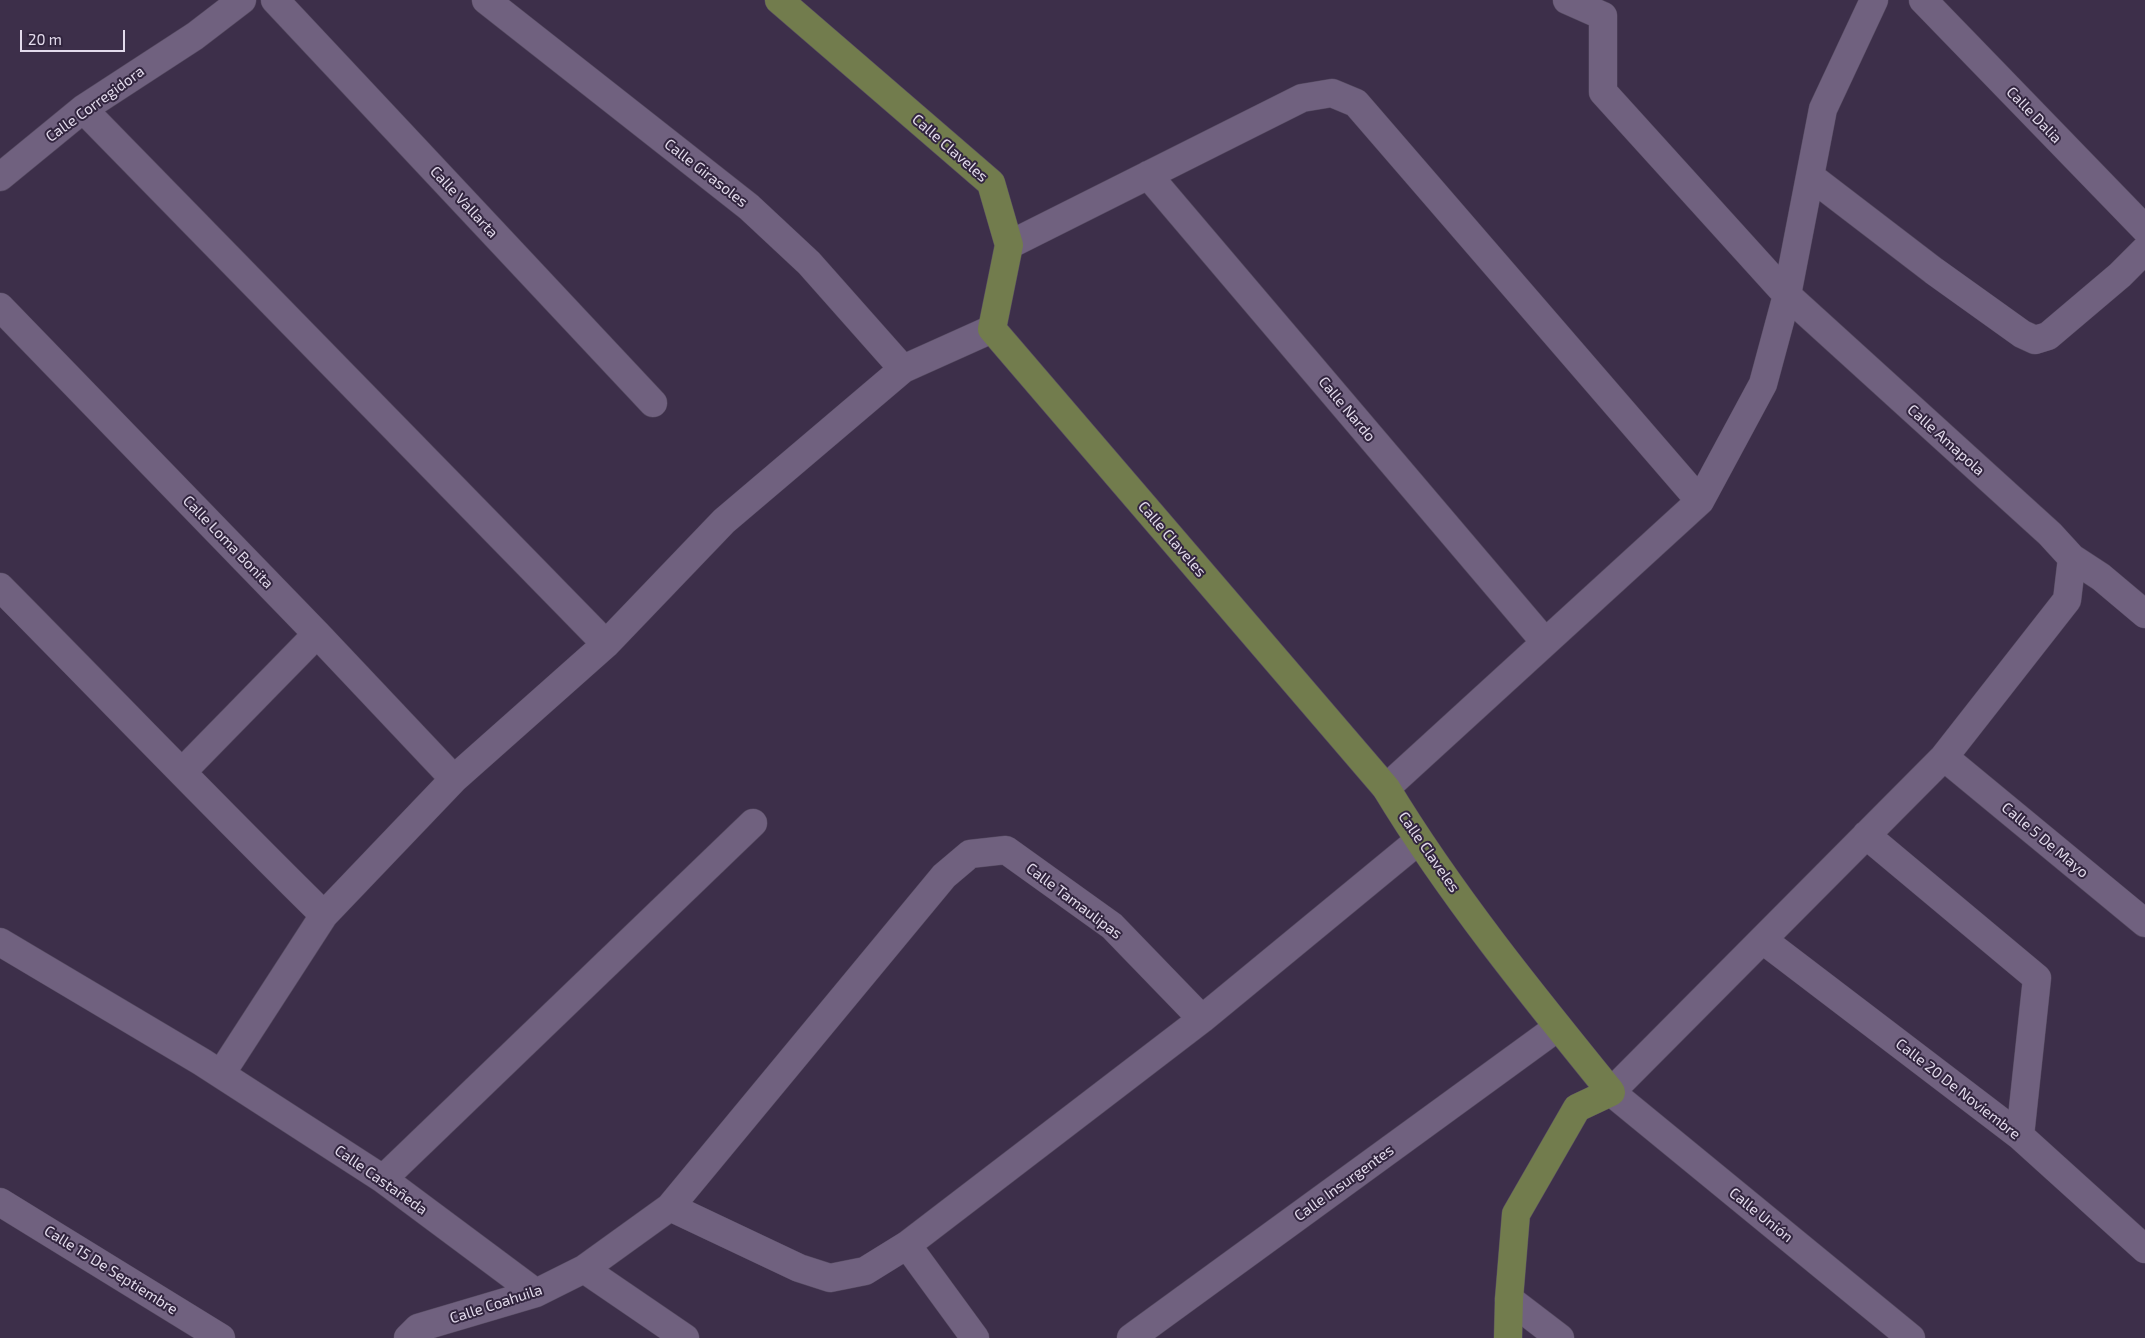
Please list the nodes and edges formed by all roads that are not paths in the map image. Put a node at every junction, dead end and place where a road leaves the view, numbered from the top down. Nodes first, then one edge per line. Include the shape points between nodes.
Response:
1 (242, 0) edge
2 (275, 0) edge
3 (486, 0) edge
4 (779, 0) edge
5 (1567, 0) edge
6 (1874, 0) edge
7 (1923, 0) edge
8 (1608, 8) edge
9 (83, 109) junction
10 (1148, 175) junction
11 (1810, 176) junction
12 (0, 177) edge
13 (2145, 229) edge
14 (1009, 245) junction
15 (2145, 250) edge
16 (1787, 295) junction
17 (0, 307) edge
18 (992, 329) junction
19 (903, 370) junction
20 (653, 403) dead end
21 (1700, 501) junction
22 (2072, 558) junction
23 (0, 587) edge
24 (2145, 614) edge
25 (317, 634) junction
26 (1545, 642) junction
27 (606, 644) junction
28 (1944, 757) junction
29 (183, 771) junction
30 (454, 779) junction
31 (1386, 788) junction
32 (753, 823) dead end
33 (1866, 836) junction
34 (1418, 841) junction
35 (1006, 850) joint
36 (324, 915) junction
37 (2145, 923) edge
38 (1762, 940) junction
39 (0, 942) edge
40 (1202, 1019) junction
41 (1558, 1027) junction
42 (221, 1074) junction
43 (1611, 1092) junction
44 (2020, 1136) junction
45 (383, 1180) junction
46 (0, 1202) edge
47 (670, 1207) junction
48 (907, 1245) junction
49 (2145, 1249) edge
50 (584, 1269) junction
51 (536, 1293) junction
52 (1509, 1299) junction
53 (418, 1335) edge
54 (221, 1338) edge
55 (684, 1338) edge
56 (975, 1338) edge
57 (1131, 1338) edge
58 (1508, 1338) edge
59 (1560, 1338) edge
60 (1911, 1338) edge

1 - 9 street, Calle Corregidora via 195,36
2 - 20 street, Calle Vallarta
3 - 19 street, Calle Girasoles via 748,206 809,263
4 - 14 main road, Calle Claveles via 991,183
5 - 8 street
6 - 11 street via 1823,109
7 - 13 street, Calle Dalia
8 - 16 street, Calle Amapola via 1603,92
9 - 12 street, Calle Corregidora
9 - 27 street
10 - 14 street
10 - 21 street via 1302,98 1332,93 1356,103
10 - 26 street, Calle Nardo
11 - 15 street via 1934,271 2035,340 2048,336
11 - 16 street
14 - 18 main road, Calle Claveles
16 - 21 street via 1763,384
16 - 22 street, Calle Amapola via 2050,534
17 - 25 street, Calle Loma Bonita
18 - 19 street
18 - 31 main road, Calle Claveles
19 - 27 street via 724,521
21 - 26 street
22 - 24 street, Calle Amapola via 2101,576
22 - 28 street via 2067,600
23 - 29 street
25 - 29 street
25 - 30 street, Calle Loma Bonita
26 - 31 street
27 - 30 street
28 - 33 street
28 - 37 street, Calle 5 De Mayo
29 - 36 street via 243,836
30 - 36 street
31 - 34 main road, Calle Claveles
32 - 45 street
33 - 38 street
33 - 44 street via 2038,978
34 - 40 street
34 - 41 main road, Calle Claveles
35 - 40 street, Calle Tamaulipas via 1112,926
35 - 47 street, Calle Coahuila via 970,854 944,876
36 - 42 street
38 - 43 street
38 - 44 street, Calle 20 De Noviembre
39 - 42 street, Calle Castañeda
40 - 48 street
41 - 43 main road, Calle Claveles
41 - 57 street, Calle Insurgentes
42 - 45 street, Calle Castañeda
43 - 52 main road via 1577,1108 1516,1214
43 - 60 street, Calle Unión
44 - 49 street, Calle 20 De Noviembre
45 - 51 street, Calle Castañeda
46 - 54 street, Calle 15 De Septiembre
47 - 48 street via 799,1268 830,1278 865,1271
47 - 50 street, Calle Coahuila
48 - 56 street
50 - 51 street, Calle Coahuila
50 - 55 street
51 - 53 street, Calle Coahuila
52 - 58 main road
52 - 59 street

